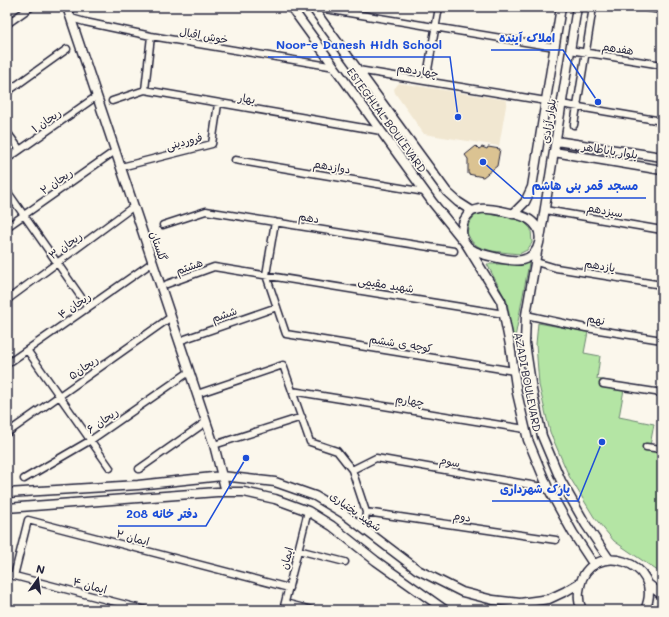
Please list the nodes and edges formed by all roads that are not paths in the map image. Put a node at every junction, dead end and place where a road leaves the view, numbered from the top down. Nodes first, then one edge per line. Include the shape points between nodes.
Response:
1 (31, 7) edge
2 (67, 7) edge
3 (291, 7) edge
4 (313, 7) edge
5 (439, 7) edge
6 (561, 7) edge
7 (577, 7) edge
8 (593, 7) edge
9 (641, 7) edge
10 (662, 10) edge
11 (71, 18) junction
12 (7, 24) edge
13 (436, 27) junction
14 (151, 36) junction
15 (555, 47) junction
16 (67, 49) dead end
17 (570, 50) junction
18 (586, 53) junction
19 (662, 65) edge
20 (335, 67) junction
21 (358, 70) junction
22 (426, 81) junction
23 (145, 90) junction
24 (7, 92) edge
25 (97, 96) junction
26 (112, 101) dead end
27 (546, 101) junction
28 (218, 104) junction
29 (561, 104) junction
30 (577, 107) junction
31 (662, 120) edge
32 (574, 125) dead end
33 (381, 131) junction
34 (7, 132) edge
35 (556, 141) junction
36 (20, 150) junction
37 (115, 151) junction
38 (554, 152) junction
39 (662, 157) edge
40 (7, 159) edge
41 (235, 160) dead end
42 (121, 168) junction
43 (662, 170) edge
44 (7, 191) edge
45 (425, 192) junction
46 (134, 206) junction
47 (544, 210) junction
48 (472, 211) junction
49 (513, 214) junction
50 (24, 215) junction
51 (275, 222) junction
52 (163, 225) dead end
53 (7, 227) edge
54 (662, 230) edge
55 (539, 243) junction
56 (466, 244) junction
57 (454, 251) dead end
58 (153, 262) junction
59 (536, 262) junction
60 (57, 263) junction
61 (266, 275) junction
62 (167, 284) dead end
63 (662, 285) edge
64 (7, 300) edge
65 (88, 307) junction
66 (277, 307) junction
67 (504, 314) junction
68 (526, 315) junction
69 (171, 317) junction
70 (662, 340) edge
71 (179, 341) junction
72 (27, 350) junction
73 (7, 364) edge
74 (514, 371) junction
75 (189, 372) junction
76 (603, 384) dead end
77 (292, 391) junction
78 (662, 393) edge
79 (197, 394) junction
80 (59, 396) junction
81 (302, 417) junction
82 (206, 422) junction
83 (525, 429) junction
84 (7, 432) edge
85 (91, 440) junction
86 (214, 445) junction
87 (646, 447) dead end
88 (662, 449) edge
89 (110, 468) dead end
90 (139, 469) dead end
91 (352, 470) junction
92 (222, 476) junction
93 (24, 480) dead end
94 (548, 488) junction
95 (7, 492) edge
96 (226, 492) junction
97 (7, 508) edge
98 (308, 511) junction
99 (366, 512) junction
100 (364, 529) junction
101 (556, 540) dead end
102 (298, 550) junction
103 (609, 559) junction
104 (345, 562) dead end
105 (594, 565) junction
106 (7, 574) edge
107 (14, 576) junction
108 (580, 582) junction
109 (648, 584) junction
110 (288, 588) junction
111 (662, 595) edge
112 (117, 603) junction
113 (285, 603) junction
114 (579, 609) edge
115 (115, 610) edge
116 (146, 610) edge
117 (283, 610) edge
118 (312, 610) edge
119 (445, 610) edge
120 (646, 610) edge

1 - 12 street
2 - 11 main road, گلستان
3 - 20 main road, ESTEGHLAL BOULEVARD
4 - 13 street
4 - 21 main road, ESTEGHLAL BOULEVARD
5 - 13 street
6 - 15 main road, بلوار آزادی
7 - 17 main road, بلوار آزادی
8 - 18 street
9 - 10 street
11 - 14 street, خوش اقبال
11 - 25 main road, گلستان
13 - 15 street
13 - 22 street
14 - 20 street, خوش اقبال
14 - 23 street
15 - 27 main road, بلوار آزادی
16 - 24 street
17 - 18 street, هفدهم
17 - 29 main road, بلوار آزادی
18 - 19 street, هفدهم
18 - 30 street
20 - 33 main road, ESTEGHLAL BOULEVARD
21 - 22 street, چهاردهم
21 - 48 main road, ESTEGHLAL BOULEVARD via 446,192
22 - 27 street, چهاردهم
23 - 26 street, بهار
23 - 28 street, بهار
25 - 36 street, ریحان ۱
25 - 37 main road, گلستان
27 - 49 main road, بلوار آزادی via 532,187 525,202
28 - 33 street, بهار
28 - 42 street, فروردینی via 212,144
29 - 30 street
29 - 35 main road, بلوار آزادی
30 - 31 street
30 - 32 street
33 - 45 main road, ESTEGHLAL BOULEVARD
34 - 36 street
35 - 38 main road, بلوار آزادی
35 - 39 main road, بلوار باباطاهر
36 - 40 street, ریحان ۱
37 - 42 main road, گلستان
37 - 50 street, ریحان ۲
38 - 43 main road, بلوار باباطاهر
38 - 47 main road, بلوار آزادی
41 - 45 street, دوازدهم
42 - 46 main road, گلستان
44 - 50 street
45 - 56 main road, ESTEGHLAL BOULEVARD
46 - 58 main road, گلستان
46 - 60 street, ریحان ۳
47 - 54 street, سیزدهم
47 - 55 main road, بلوار آزادی
48 - 49 main road via 487,209
48 - 56 main road via 463,223
49 - 55 main road via 530,219 535,224 539,231
50 - 53 street, ریحان ۲
50 - 60 street
51 - 52 street, دهم via 206,211
51 - 57 street, دهم
51 - 61 street
55 - 56 main road via 534,253 521,260 478,253
55 - 59 main road, AZADI BOULEVARD
56 - 67 main road, AZADI BOULEVARD via 501,301
58 - 65 street, ریحان ۴
58 - 69 main road, گلستان
59 - 63 street, یازدهم via 556,268
59 - 68 main road, AZADI BOULEVARD
60 - 64 street, ریحان ۳
60 - 65 street
61 - 62 street, هشتم via 214,267
61 - 66 street
61 - 67 street, شهید مقیمی
65 - 72 street, ریحان ۴
66 - 71 street, ششم
66 - 74 street, کوچه ی ششم via 286,334
67 - 74 main road, AZADI BOULEVARD
68 - 70 street, نهم
68 - 103 main road, AZADI BOULEVARD via 526,351 542,436 561,481
69 - 71 main road, گلستان
69 - 80 street, ریحان۵
71 - 75 main road, گلستان
72 - 73 street, ریحان ۴
72 - 80 street
74 - 83 main road, AZADI BOULEVARD
75 - 79 main road, گلستان
75 - 85 street, ریحان ۶
76 - 78 street
77 - 79 street via 283,365
77 - 81 street
77 - 83 street, چهارم
79 - 82 main road, گلستان
80 - 84 street, ریحان۵
80 - 85 street
81 - 86 street
81 - 91 street via 310,442 338,451
82 - 86 main road, گلستان
82 - 90 street
83 - 94 main road, AZADI BOULEVARD
85 - 89 street
85 - 93 street, ریحان ۶
86 - 92 main road, گلستان
87 - 88 street
91 - 94 street, سوم via 376,458
91 - 99 street
92 - 95 main road, شهید بختیاری via 138,485
92 - 96 main road, گلستان
92 - 100 main road, شهید بختیاری via 275,482 315,496
94 - 105 main road, AZADI BOULEVARD
96 - 97 main road
96 - 98 main road via 244,492 275,499
98 - 102 street, ایمان
98 - 119 main road
99 - 100 street
99 - 101 street, دوم
100 - 108 main road, شهید بختیاری via 418,570 462,592 485,598 520,603 535,602 549,599
102 - 104 street
102 - 110 street, ایمان
103 - 105 main road
103 - 109 main road via 622,560 633,565 642,573
105 - 108 main road
106 - 107 street, ایمان ۴
107 - 110 street, ایمان ۲ via 28,520
107 - 112 street, ایمان ۴
108 - 114 main road
109 - 111 main road
109 - 120 main road
110 - 113 street, ایمان
112 - 115 street
112 - 116 street, ایمان ۴
113 - 117 street, ایمان
113 - 118 street

